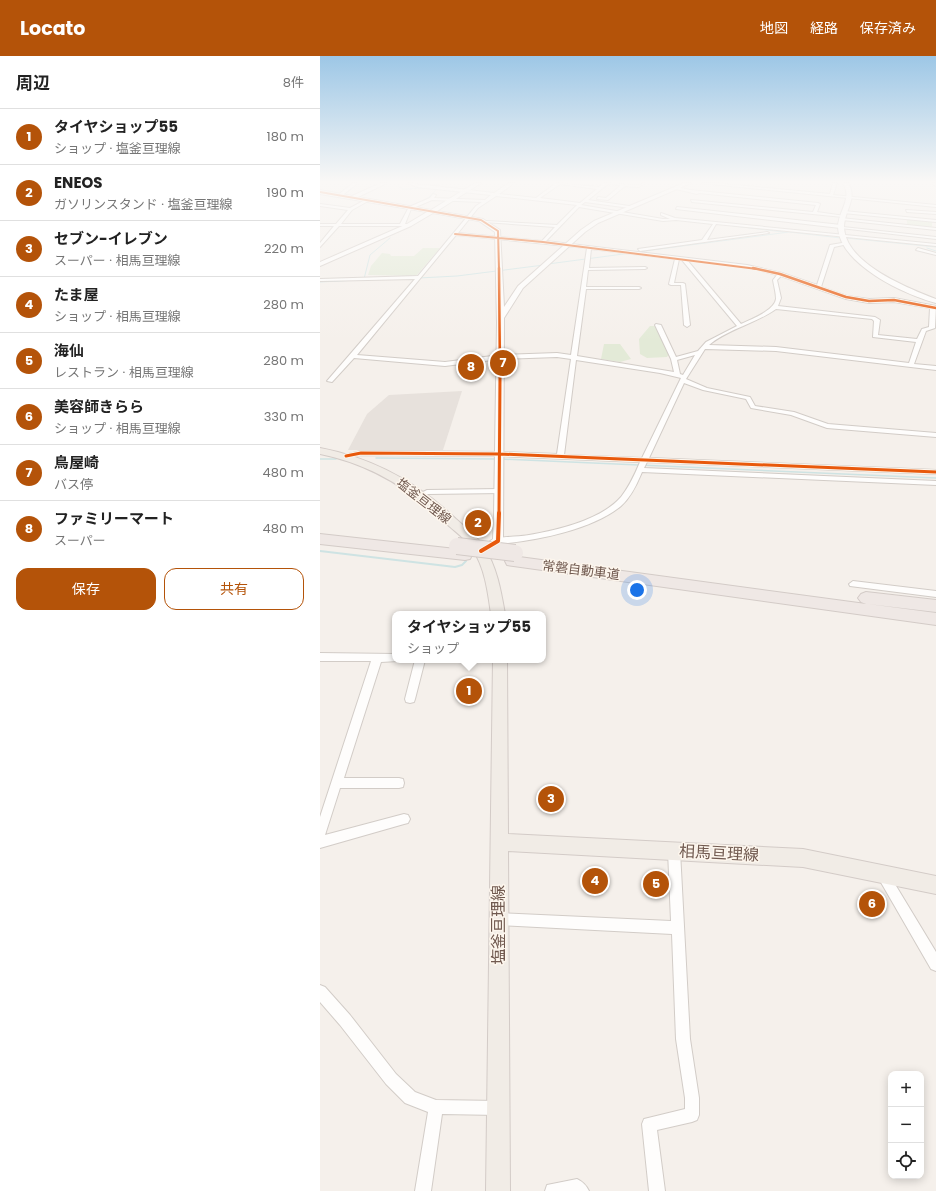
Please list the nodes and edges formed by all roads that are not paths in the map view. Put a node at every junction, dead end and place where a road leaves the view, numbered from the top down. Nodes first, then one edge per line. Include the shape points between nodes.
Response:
1 (381, 236) edge
2 (453, 236) edge
3 (477, 236) edge
4 (549, 236) edge
5 (578, 236) edge
6 (707, 236) edge
7 (749, 236) edge
8 (823, 236) edge
9 (844, 236) edge
10 (904, 236) edge
11 (920, 236) edge
12 (320, 237) edge
13 (328, 237) joint
14 (500, 238) junction
15 (936, 238) edge
16 (844, 239) junction
17 (704, 241) junction
18 (543, 242) junction
19 (904, 243) junction
20 (566, 245) junction
21 (936, 245) edge
22 (320, 246) edge
23 (589, 247) junction
24 (630, 252) junction
25 (936, 254) edge
26 (677, 259) junction
27 (684, 260) junction
28 (320, 264) edge
29 (645, 268) dead end
30 (586, 269) junction
31 (780, 274) junction
32 (418, 278) junction
33 (320, 280) edge
34 (583, 288) junction
35 (639, 288) dead end
36 (818, 288) junction
37 (936, 301) edge
38 (775, 307) junction
39 (934, 308) edge
40 (501, 318) junction
41 (658, 325) dead end
42 (687, 325) dead end
43 (739, 325) junction
44 (919, 341) junction
45 (702, 350) junction
46 (352, 356) junction
47 (574, 356) junction
48 (500, 357) junction
49 (674, 359) junction
50 (910, 365) junction
51 (936, 368) edge
52 (677, 376) junction
53 (684, 379) junction
54 (330, 381) dead end
55 (936, 435) edge
56 (320, 451) edge
57 (346, 456) junction
58 (560, 456) junction
59 (500, 457) junction
60 (644, 460) junction
61 (640, 470) junction
62 (936, 472) edge
63 (936, 483) edge
64 (500, 491) junction
65 (421, 495) junction
66 (320, 530) edge
67 (320, 539) edge
68 (498, 541) junction
69 (461, 550) junction
70 (481, 551) junction
71 (514, 557) junction
72 (682, 583) junction
73 (853, 584) dead end
74 (827, 594) junction
75 (936, 594) edge
76 (936, 606) edge
77 (936, 610) edge
78 (498, 611) edge
79 (936, 619) edge
80 (936, 630) edge
81 (320, 657) edge
82 (377, 658) junction
83 (392, 658) edge
84 (419, 663) edge
85 (500, 663) edge
86 (410, 700) dead end
87 (336, 783) junction
88 (399, 783) dead end
89 (404, 819) dead end
90 (320, 834) edge
91 (320, 842) edge
92 (499, 842) junction
93 (674, 851) junction
94 (882, 873) junction
95 (936, 885) edge
96 (498, 919) junction
97 (676, 928) junction
98 (936, 964) edge
99 (320, 992) edge
100 (436, 1107) junction
101 (498, 1108) junction
102 (423, 1191) edge
103 (498, 1191) edge
104 (553, 1191) edge
105 (581, 1191) edge
106 (657, 1191) edge

1 - 28 street
2 - 32 street
3 - 14 street
4 - 18 street
5 - 20 street
6 - 17 street
7 - 17 street
8 - 16 street
9 - 16 street
10 - 19 street
11 - 15 street
12 - 13 street
13 - 22 street
14 - 18 street
14 - 40 street
16 - 19 street
16 - 25 street via 913,247
16 - 36 street via 832,246
16 - 37 street via 857,257 877,273
17 - 24 street
18 - 20 street
19 - 21 street
20 - 23 street
20 - 40 street via 520,287
23 - 24 street
23 - 30 street
24 - 26 street
26 - 27 street
26 - 42 street via 671,284 683,284
27 - 31 street via 747,266
27 - 43 street
29 - 30 street
30 - 34 street
31 - 36 street
31 - 38 street via 775,280 778,300
32 - 33 street
32 - 46 street
34 - 35 street
34 - 47 street
36 - 39 street via 874,304 894,300
38 - 43 street via 759,318
38 - 44 street via 873,318 877,320 875,336
39 - 44 street via 932,328 924,330
40 - 48 street
41 - 49 street
43 - 45 street via 713,339
44 - 50 street
45 - 49 street
45 - 50 street via 776,349
45 - 53 street
46 - 48 street via 445,364
46 - 54 street
47 - 48 street
47 - 52 street
47 - 58 street
48 - 59 street
49 - 52 street
50 - 51 street
52 - 53 street
53 - 55 street via 705,389 748,398 753,406 792,413 827,426
53 - 60 street
56 - 57 main road, 塩釜亘理線
57 - 59 street via 361,453
57 - 65 main road, 塩釜亘理線 via 378,468
58 - 59 street
58 - 60 street
59 - 64 street
60 - 61 street
60 - 62 street
61 - 63 street
61 - 68 street via 628,494 608,512 596,518 521,539
64 - 65 street via 427,492
64 - 68 street
65 - 70 main road, 塩釜亘理線 via 450,519
66 - 69 highway, 常磐自動車道
67 - 69 highway, 常磐自動車道
68 - 70 street
69 - 71 highway, 常磐自動車道
70 - 78 main road, 塩釜亘理線 via 494,588
71 - 72 highway, 常磐自動車道
71 - 74 highway, 常磐自動車道
72 - 79 highway, 常磐自動車道
72 - 80 highway
73 - 75 street
74 - 76 highway
74 - 77 highway, 常磐自動車道
81 - 82 street
82 - 83 street
82 - 87 street
84 - 86 street
85 - 92 main road, 塩釜亘理線
87 - 88 street
87 - 90 street
89 - 91 street
92 - 93 main road, 相馬亘理線
92 - 96 main road, 塩釜亘理線
93 - 94 main road, 相馬亘理線 via 803,858
93 - 97 street
94 - 95 main road, 相馬亘理線
94 - 98 street
96 - 97 street
96 - 101 main road, 塩釜亘理線
97 - 106 street via 683,1039 692,1115 649,1124
99 - 100 street via 391,1079 410,1098
100 - 101 street
100 - 102 street
101 - 103 main road, 塩釜亘理線
104 - 105 street via 577,1187

